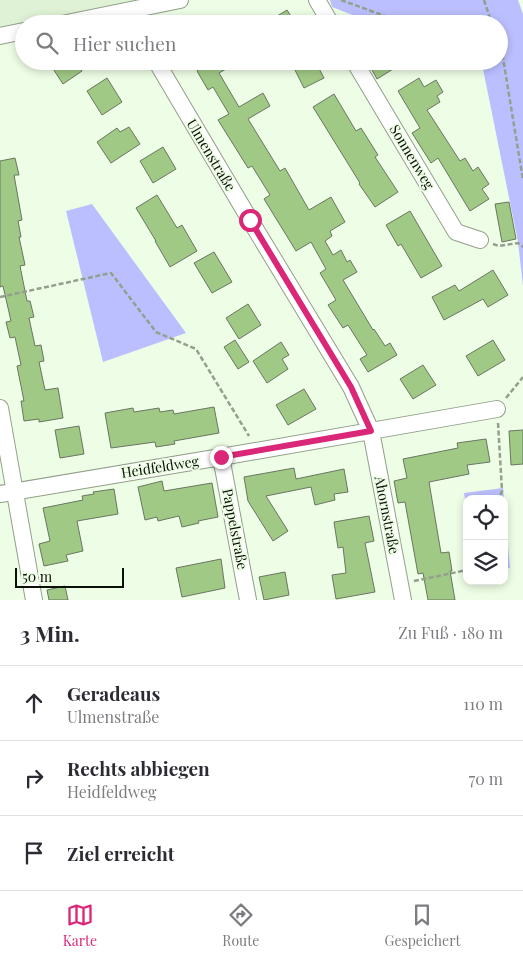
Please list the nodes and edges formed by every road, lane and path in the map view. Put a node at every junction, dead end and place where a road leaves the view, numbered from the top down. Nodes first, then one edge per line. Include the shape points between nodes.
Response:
1 (180, 0) edge
2 (317, 0) edge
3 (341, 0) edge
4 (484, 0) edge
5 (136, 15) edge
6 (326, 15) edge
7 (382, 15) edge
8 (489, 15) edge
9 (15, 33) edge
10 (0, 36) edge
11 (161, 70) edge
12 (359, 70) edge
13 (503, 70) edge
14 (523, 180) edge
15 (480, 240) joint
16 (523, 247) edge
17 (0, 297) edge
18 (523, 377) edge
19 (0, 408) edge
20 (497, 409) junction
21 (371, 431) junction
22 (258, 450) junction
23 (221, 457) junction
24 (7, 492) edge
25 (500, 495) edge
26 (463, 571) edge
27 (402, 592) edge
28 (34, 600) edge
29 (248, 600) edge

1 - 5 street
2 - 6 street
3 - 7 path
4 - 8 path
9 - 10 street
11 - 21 street, Ulmenstraße via 351,387
12 - 15 street, Sonnenweg via 456,232
13 - 14 path
15 - 16 path via 499,246 518,243
17 - 22 path via 111,273 156,332 196,349
18 - 20 path
19 - 24 street
20 - 21 street, Heidfeldweg
20 - 25 path
21 - 22 street, Heidfeldweg
21 - 27 street, Ahornstraße
22 - 23 street, Heidfeldweg
23 - 24 street, Heidfeldweg
23 - 29 street, Pappelstraße
24 - 28 street
26 - 27 path

